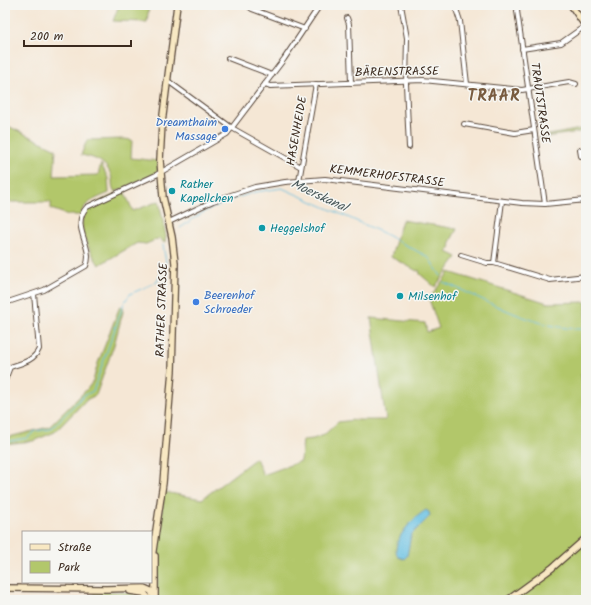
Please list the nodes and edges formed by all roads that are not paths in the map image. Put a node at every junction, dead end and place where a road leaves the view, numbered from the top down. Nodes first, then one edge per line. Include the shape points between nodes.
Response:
1 (176, 5) edge
2 (247, 5) edge
3 (320, 5) edge
4 (401, 5) edge
5 (518, 5) edge
6 (571, 5) edge
7 (456, 9) dead end
8 (347, 18) dead end
9 (586, 27) edge
10 (305, 29) junction
11 (522, 49) junction
12 (228, 58) dead end
13 (272, 75) junction
14 (168, 80) junction
15 (407, 81) junction
16 (351, 83) junction
17 (266, 84) junction
18 (316, 84) junction
19 (467, 84) junction
20 (576, 84) dead end
21 (528, 88) junction
22 (464, 124) dead end
23 (232, 128) junction
24 (534, 130) junction
25 (409, 147) dead end
26 (586, 149) edge
27 (586, 155) edge
28 (301, 167) junction
29 (160, 173) junction
30 (299, 181) junction
31 (586, 200) edge
32 (502, 201) junction
33 (545, 204) junction
34 (168, 222) junction
35 (461, 255) dead end
36 (494, 263) junction
37 (586, 276) edge
38 (34, 294) junction
39 (5, 303) edge
40 (5, 380) edge
41 (586, 538) edge
42 (155, 541) junction
43 (152, 558) edge
44 (152, 578) edge
45 (142, 583) edge
46 (150, 583) edge
47 (152, 583) edge
48 (5, 588) edge
49 (122, 589) junction
50 (151, 590) junction
51 (144, 593) junction
52 (150, 600) edge
53 (155, 600) edge
54 (508, 600) edge

1 - 14 street, RATHER STRASSE
2 - 10 street
3 - 10 street
4 - 15 street via 406,27
5 - 11 street, TRAUTSTRASSE
6 - 9 street
7 - 19 street via 460,21
8 - 16 street
9 - 11 street via 561,43
10 - 13 street
11 - 21 street, TRAUTSTRASSE
12 - 13 street
13 - 17 street
14 - 23 street
14 - 29 street, RATHER STRASSE
15 - 16 street, BÄRENSTRASSE
15 - 19 street, BÄRENSTRASSE via 432,80
15 - 25 street
16 - 18 street, BÄRENSTRASSE
17 - 18 street, BÄRENSTRASSE
17 - 23 street
18 - 28 street, HASENHEIDE
19 - 21 street, BÄRENSTRASSE via 522,90
20 - 21 street, BÄRENSTRASSE via 569,82
21 - 24 street, TRAUTSTRASSE
22 - 24 street via 513,133
23 - 28 street
23 - 29 street via 223,137
24 - 33 street, TRAUTSTRASSE
26 - 27 street via 580,150 581,156
28 - 30 street, HASENHEIDE
29 - 34 street, RATHER STRASSE
29 - 38 street via 87,207 80,224 88,256 86,266
30 - 32 street, KEMMERHOFSTRASSE via 336,179
30 - 34 street, KEMMERHOFSTRASSE via 255,187 229,195
31 - 33 street, KEMMERHOFSTRASSE
32 - 33 street, KEMMERHOFSTRASSE
32 - 36 street
34 - 42 street, RATHER STRASSE via 175,263 174,308 168,426
35 - 36 street
36 - 37 street via 550,280
38 - 39 street
38 - 40 street via 40,337 39,349 32,359 10,367
41 - 54 street via 552,568
42 - 43 street, RATHER STRASSE
42 - 44 street, RATHER STRASSE
45 - 49 street
46 - 50 street, RATHER STRASSE
47 - 50 street, RATHER STRASSE
48 - 49 street
49 - 50 street
49 - 51 street
50 - 51 street
50 - 52 street, RATHER STRASSE
50 - 53 street, RATHER STRASSE
51 - 52 street

